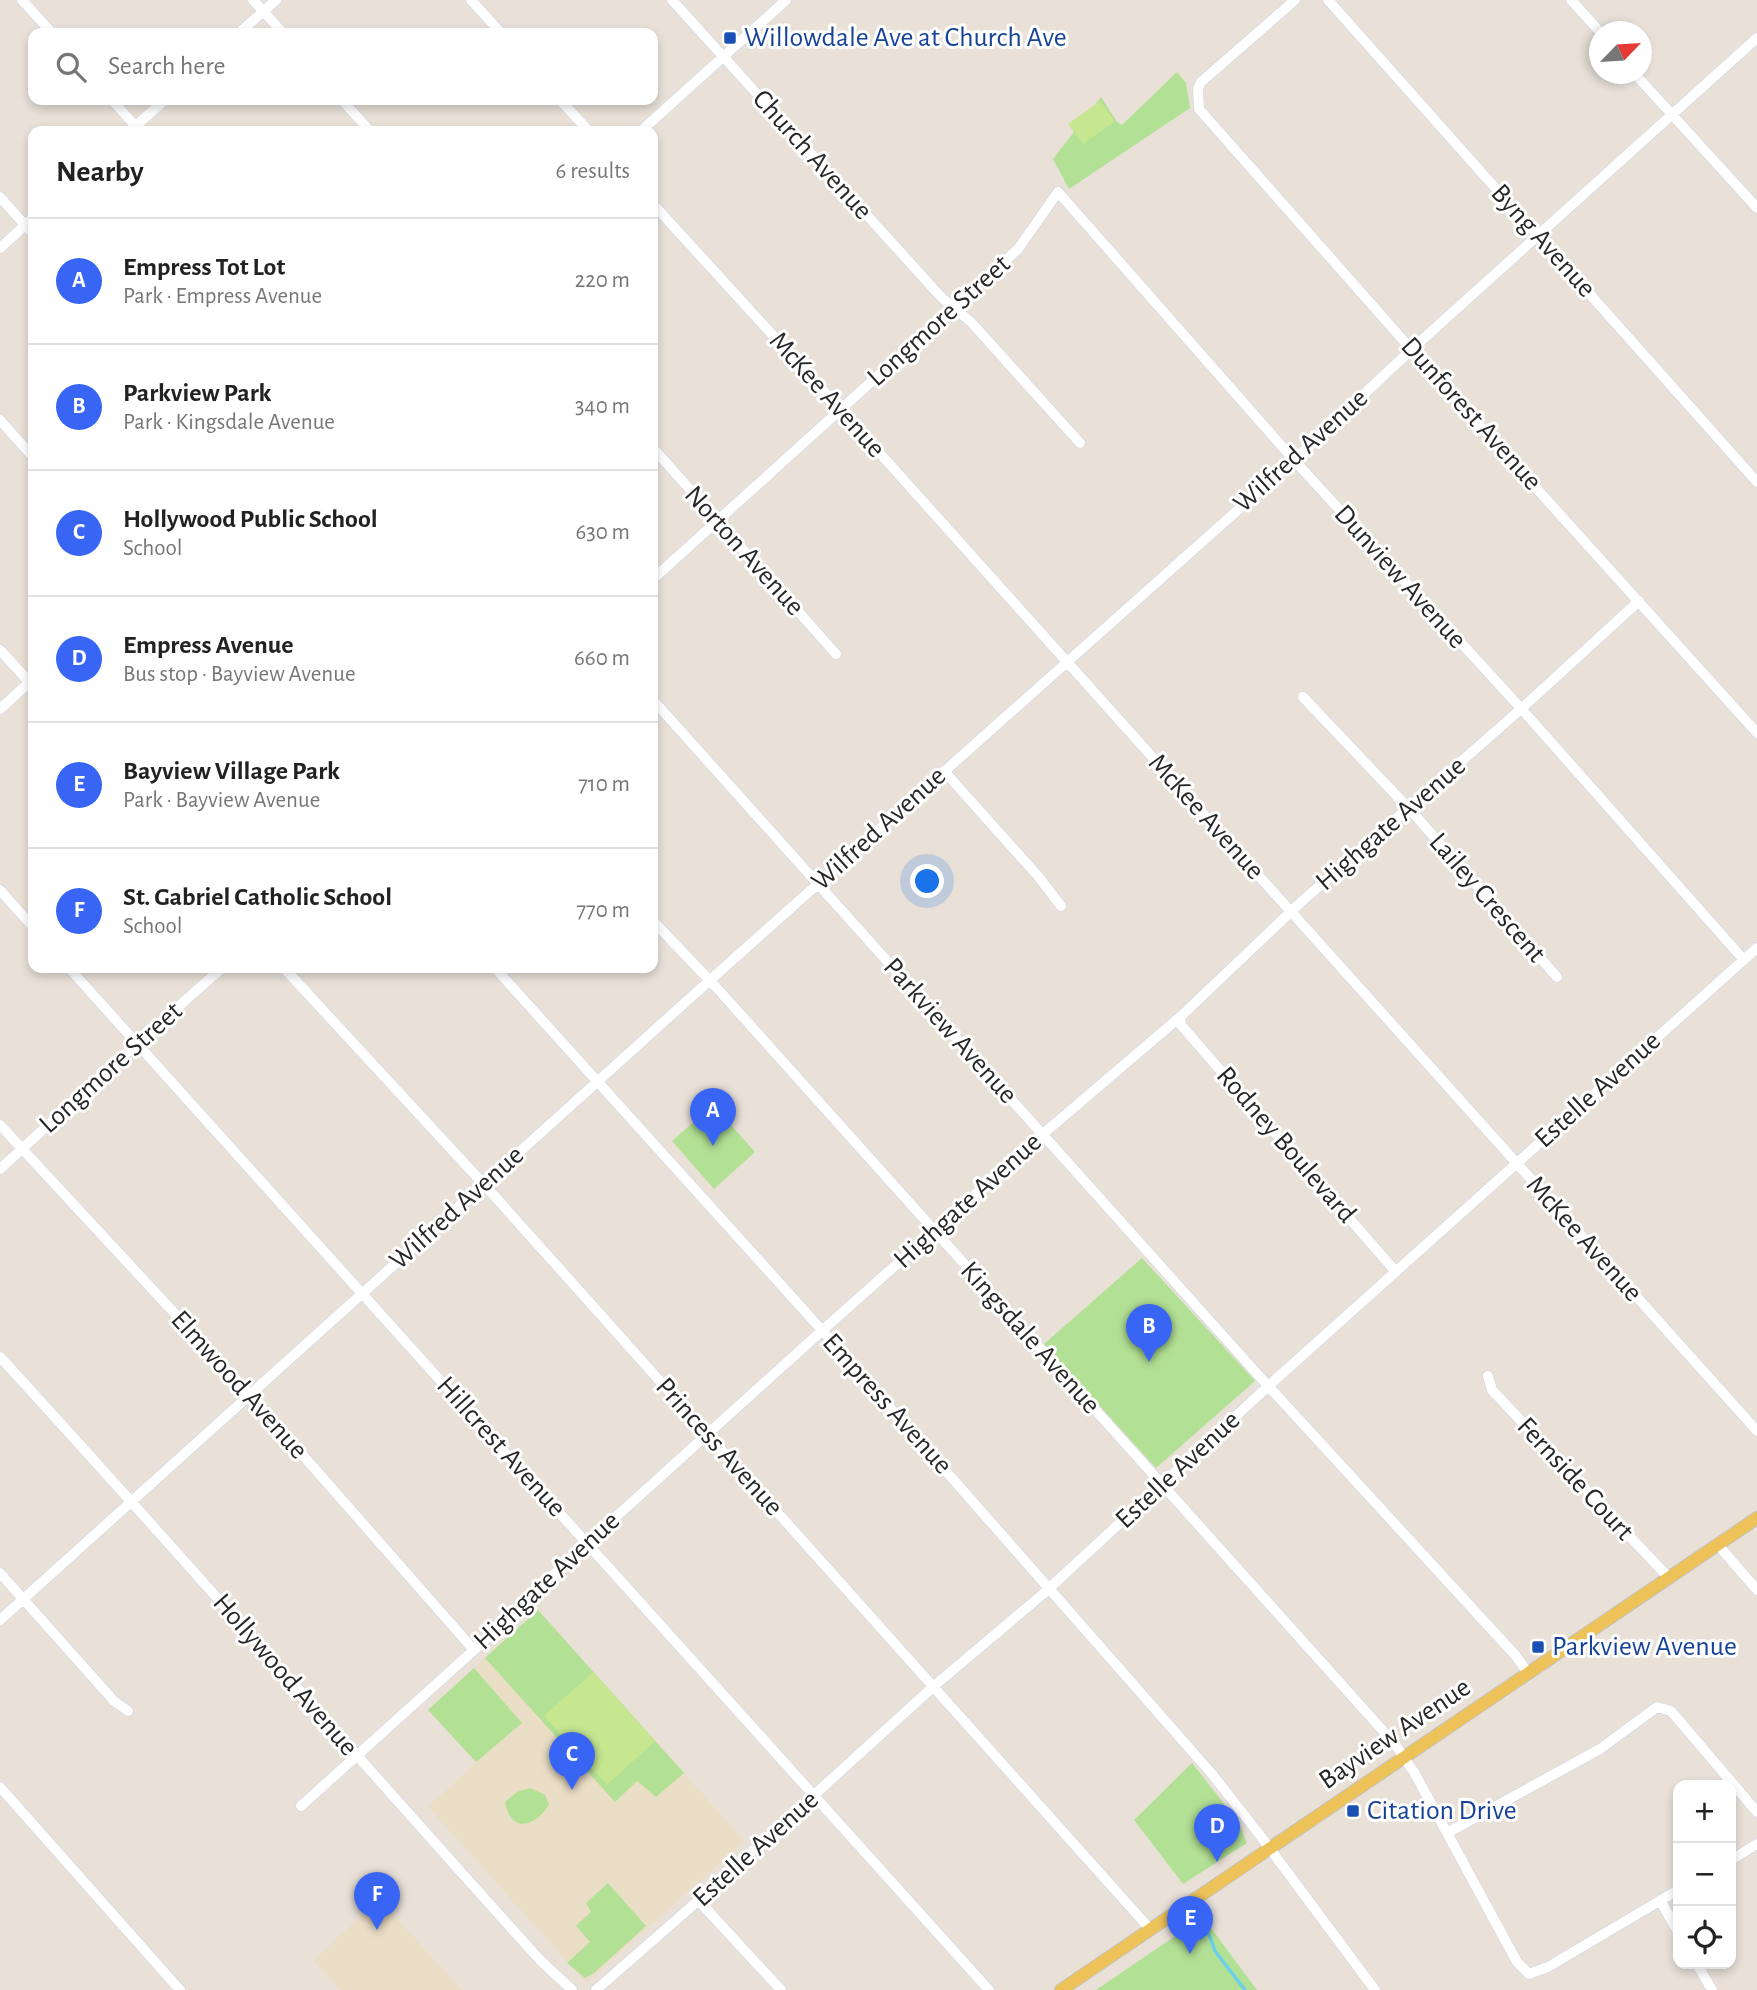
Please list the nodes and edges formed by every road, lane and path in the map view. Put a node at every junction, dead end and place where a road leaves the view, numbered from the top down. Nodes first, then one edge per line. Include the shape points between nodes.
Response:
1 (22, 0) edge
2 (253, 0) edge
3 (276, 0) edge
4 (471, 0) edge
5 (672, 0) edge
6 (786, 0) edge
7 (1295, 0) edge
8 (1328, 0) edge
9 (1571, 0) edge
10 (263, 12) junction
11 (1589, 21) edge
12 (47, 28) edge
13 (245, 28) edge
14 (278, 28) edge
15 (496, 28) edge
16 (1757, 38) edge
17 (723, 57) junction
18 (1644, 84) edge
19 (116, 105) edge
20 (160, 105) edge
21 (347, 105) edge
22 (565, 105) edge
23 (1672, 116) junction
24 (132, 126) edge
25 (139, 126) edge
26 (365, 126) edge
27 (584, 126) edge
28 (647, 126) edge
29 (1058, 192) joint
30 (0, 197) edge
31 (1757, 208) edge
32 (658, 209) edge
33 (28, 220) edge
34 (28, 222) edge
35 (1539, 236) junction
36 (0, 248) edge
37 (955, 308) junction
38 (1412, 349) junction
39 (841, 410) junction
40 (0, 420) edge
41 (1080, 443) dead end
42 (28, 451) edge
43 (658, 454) edge
44 (1293, 460) junction
45 (1757, 482) edge
46 (719, 522) junction
47 (658, 575) edge
48 (1639, 601) junction
49 (0, 650) edge
50 (836, 653) dead end
51 (1067, 662) junction
52 (28, 679) edge
53 (28, 686) edge
54 (1303, 696) dead end
55 (658, 706) edge
56 (0, 709) edge
57 (1521, 709) junction
58 (1757, 733) edge
59 (944, 771) junction
60 (1409, 808) junction
61 (817, 883) junction
62 (0, 890) edge
63 (1061, 906) dead end
64 (1291, 911) junction
65 (28, 921) edge
66 (658, 926) edge
67 (1757, 948) edge
68 (1744, 960) junction
69 (74, 973) edge
70 (216, 973) edge
71 (289, 973) edge
72 (500, 973) edge
73 (1557, 977) dead end
74 (709, 981) junction
75 (1180, 1017) junction
76 (137, 1043) junction
77 (598, 1081) junction
78 (0, 1125) edge
79 (1043, 1134) junction
80 (22, 1150) junction
81 (1516, 1164) junction
82 (0, 1170) edge
83 (483, 1184) junction
84 (934, 1232) junction
85 (1396, 1272) junction
86 (362, 1293) junction
87 (822, 1331) junction
88 (0, 1357) edge
89 (1488, 1376) dead end
90 (1269, 1386) junction
91 (250, 1395) junction
92 (1757, 1431) edge
93 (708, 1435) junction
94 (1162, 1485) junction
95 (132, 1500) junction
96 (1757, 1518) edge
97 (587, 1543) junction
98 (1717, 1545) junction
99 (0, 1573) edge
100 (1669, 1578) junction
101 (1050, 1588) junction
102 (1757, 1590) edge
103 (23, 1599) junction
104 (0, 1620) edge
105 (474, 1650) junction
106 (1528, 1674) junction
107 (934, 1686) junction
108 (128, 1711) dead end
109 (355, 1756) junction
110 (1405, 1757) junction
111 (0, 1787) edge
112 (814, 1796) junction
113 (301, 1806) dead end
114 (1757, 1812) edge
115 (1447, 1833) junction
116 (1757, 1844) edge
117 (1270, 1849) junction
118 (1736, 1857) edge
119 (1673, 1893) edge
120 (698, 1900) junction
121 (1660, 1900) junction
122 (1673, 1923) edge
123 (1150, 1930) junction
124 (1700, 1969) edge
125 (180, 1990) edge
126 (572, 1990) edge
127 (596, 1990) edge
128 (781, 1990) edge
129 (989, 1990) edge
130 (1061, 1990) edge
131 (1375, 1990) edge
132 (1713, 1990) edge

1 - 12 street
2 - 10 street
3 - 10 street
4 - 15 street
5 - 17 street, Church Avenue
6 - 17 street
7 - 38 street, Dunforest Avenue via 1201,82 1199,109
8 - 35 street, Byng Avenue
9 - 11 street
10 - 13 street
10 - 14 street
16 - 23 street, Wilfred Avenue
17 - 28 street
17 - 37 street, Church Avenue
18 - 23 street
19 - 24 street
20 - 25 street
21 - 26 street
22 - 27 street
23 - 31 street
23 - 35 street, Wilfred Avenue
29 - 37 street, Longmore Street via 1018,249
29 - 44 street, Dunview Avenue
30 - 33 street
32 - 39 street, McKee Avenue
34 - 36 street
35 - 38 street, Wilfred Avenue
35 - 45 street, Byng Avenue
37 - 39 street, Longmore Street
37 - 41 street, Church Avenue
38 - 44 street, Wilfred Avenue
38 - 48 street, Dunforest Avenue
39 - 46 street, Longmore Street
39 - 51 street, McKee Avenue
40 - 42 street
43 - 46 street, Norton Avenue
44 - 51 street, Wilfred Avenue
44 - 57 street, Dunview Avenue
46 - 47 street, Longmore Street
46 - 50 street, Norton Avenue
48 - 57 street, Highgate Avenue
48 - 58 street, Dunforest Avenue
49 - 52 street
51 - 59 street, Wilfred Avenue
51 - 64 street, McKee Avenue
53 - 56 street
54 - 60 street, Lailey Crescent
55 - 61 street, Parkview Avenue
57 - 60 street, Highgate Avenue
57 - 68 street, Dunview Avenue
59 - 61 street, Wilfred Avenue
59 - 63 street
60 - 64 street, Highgate Avenue
60 - 73 street, Lailey Crescent
61 - 74 street, Wilfred Avenue
61 - 79 street, Parkview Avenue
62 - 65 street
64 - 75 street, Highgate Avenue
64 - 81 street, McKee Avenue
66 - 74 street, Kingsdale Avenue
67 - 68 street, Estelle Avenue
68 - 81 street, Estelle Avenue
69 - 76 street, Hillcrest Avenue
70 - 76 street, Longmore Street
71 - 83 street, Princess Avenue
72 - 77 street, Empress Avenue
74 - 77 street, Wilfred Avenue
74 - 84 street, Kingsdale Avenue
75 - 79 street, Highgate Avenue
75 - 85 street, Rodney Boulevard via 1181,1024
76 - 80 street, Longmore Street
76 - 86 street, Hillcrest Avenue
77 - 83 street, Wilfred Avenue
77 - 87 street, Empress Avenue
78 - 80 street, Elmwood Avenue
79 - 84 street, Highgate Avenue
79 - 90 street, Parkview Avenue
80 - 82 street, Longmore Street
80 - 91 street, Elmwood Avenue
81 - 85 street, Estelle Avenue
81 - 92 street, McKee Avenue
83 - 86 street, Wilfred Avenue
83 - 93 street, Princess Avenue
84 - 87 street, Highgate Avenue
84 - 94 street, Kingsdale Avenue
85 - 90 street, Estelle Avenue
86 - 91 street, Wilfred Avenue
86 - 97 street, Hillcrest Avenue
87 - 93 street, Highgate Avenue
87 - 101 street, Empress Avenue
88 - 95 street, Hollywood Avenue
89 - 100 street, Fernside Court via 1492,1390
90 - 94 street, Estelle Avenue
90 - 106 street, Parkview Avenue
91 - 95 street, Wilfred Avenue
91 - 105 street, Elmwood Avenue
93 - 97 street, Highgate Avenue
93 - 107 street, Princess Avenue
94 - 101 street, Estelle Avenue
94 - 110 street, Kingsdale Avenue
95 - 103 street, Wilfred Avenue
95 - 109 street, Hollywood Avenue
96 - 98 main road, Bayview Avenue
97 - 105 street, Highgate Avenue
97 - 112 street, Hillcrest Avenue
98 - 100 main road, Bayview Avenue
98 - 102 street
99 - 103 street
100 - 106 main road, Bayview Avenue
101 - 107 street, Estelle Avenue
101 - 117 street, Empress Avenue via 1212,1774
103 - 104 street, Wilfred Avenue
103 - 108 street
105 - 109 street, Highgate Avenue
106 - 110 main road, Bayview Avenue
107 - 112 street, Estelle Avenue
107 - 123 street, Princess Avenue
109 - 113 street, Highgate Avenue
109 - 126 street, Hollywood Avenue
110 - 115 street, Kingsdale Avenue
110 - 117 main road, Bayview Avenue
111 - 125 street
112 - 120 street, Estelle Avenue
112 - 129 street, Hillcrest Avenue
114 - 115 street via 1671,1711 1657,1707 1600,1749
115 - 121 street, Kingsdale Avenue via 1517,1962 1529,1974
116 - 118 street
117 - 123 main road, Bayview Avenue
117 - 131 street
119 - 121 street
120 - 127 street, Estelle Avenue
120 - 128 street
121 - 122 street
123 - 130 main road, Bayview Avenue
124 - 132 street

